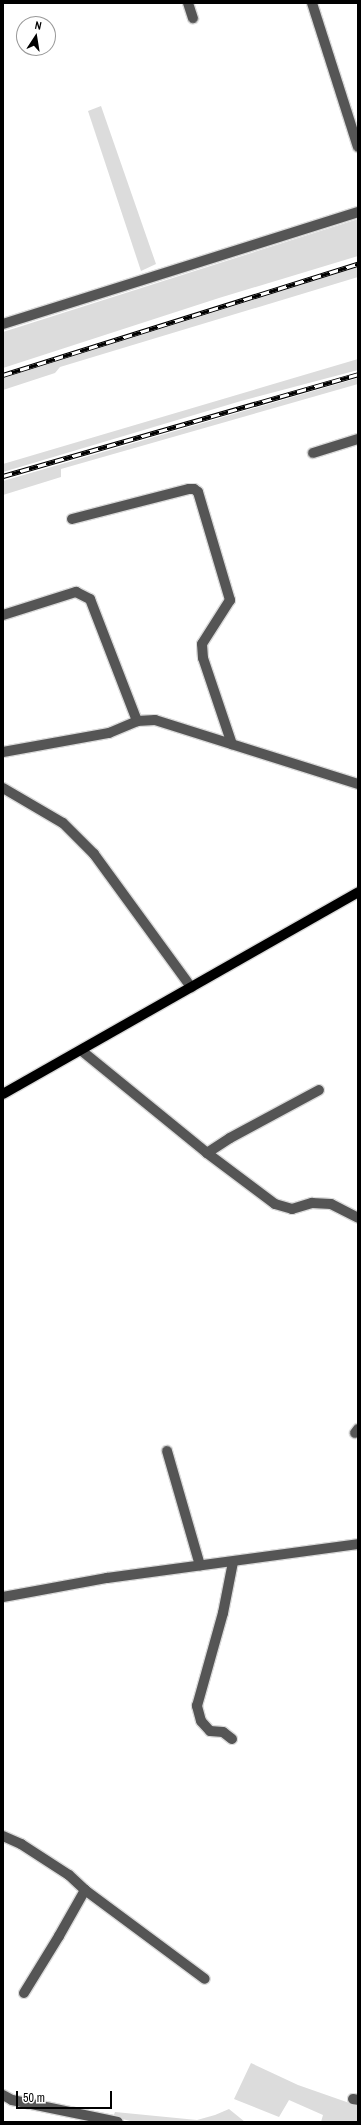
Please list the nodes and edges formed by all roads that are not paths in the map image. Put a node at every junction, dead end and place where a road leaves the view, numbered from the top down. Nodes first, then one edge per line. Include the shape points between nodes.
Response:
1 (188, 3) edge
2 (312, 3) edge
3 (193, 18) dead end
4 (358, 147) edge
5 (358, 212) edge
6 (3, 324) edge
7 (358, 439) edge
8 (313, 453) dead end
9 (72, 519) dead end
10 (3, 615) edge
11 (137, 721) junction
12 (232, 744) junction
13 (3, 752) edge
14 (358, 784) edge
15 (3, 788) edge
16 (358, 892) edge
17 (190, 987) junction
18 (82, 1051) junction
19 (319, 1090) dead end
20 (3, 1094) edge
21 (207, 1153) junction
22 (358, 1218) edge
23 (167, 1451) dead end
24 (358, 1544) edge
25 (233, 1562) junction
26 (200, 1565) junction
27 (3, 1597) edge
28 (232, 1739) dead end
29 (3, 1836) edge
30 (85, 1890) junction
31 (205, 1979) dead end
32 (24, 1993) dead end
33 (3, 2095) edge
34 (118, 2122) edge

1 - 3 street
2 - 4 street
5 - 6 street
7 - 8 street
9 - 12 street via 189,489 198,492 230,600 202,644 203,658
10 - 11 street via 76,592 90,598
11 - 12 street via 155,720
11 - 13 street via 109,733
12 - 14 street
15 - 17 street via 63,822 94,854
16 - 17 main road
17 - 18 main road
18 - 20 main road
18 - 21 street
19 - 21 street
21 - 22 street via 275,1204 292,1209 312,1204 331,1204
23 - 26 street
24 - 25 street
25 - 26 street
25 - 28 street via 223,1613 197,1706 201,1721 210,1731 223,1732
26 - 27 street via 107,1578
29 - 30 street via 21,1844 69,1875
30 - 31 street
30 - 32 street
33 - 34 street via 12,2100

